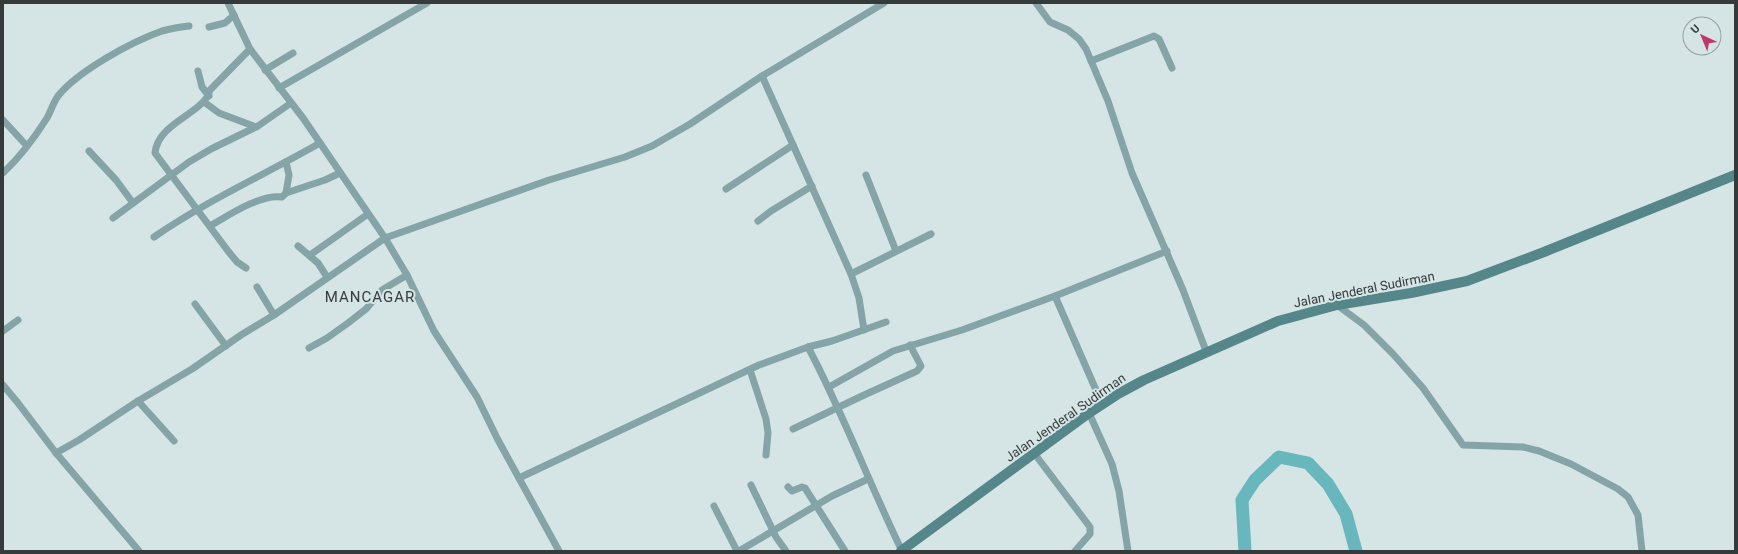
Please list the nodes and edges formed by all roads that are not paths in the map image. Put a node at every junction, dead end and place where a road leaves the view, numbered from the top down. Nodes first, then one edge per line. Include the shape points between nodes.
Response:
1 (228, 3) edge
2 (427, 3) edge
3 (884, 3) edge
4 (1036, 3) edge
5 (234, 15) junction
6 (189, 26) dead end
7 (209, 27) dead end
8 (250, 49) junction
9 (293, 53) dead end
10 (1091, 61) junction
11 (1172, 68) dead end
12 (266, 70) junction
13 (198, 71) dead end
14 (762, 76) junction
15 (278, 88) junction
16 (207, 99) junction
17 (291, 102) junction
18 (3, 120) edge
19 (259, 125) junction
20 (320, 143) junction
21 (26, 145) junction
22 (793, 145) junction
23 (89, 151) dead end
24 (283, 164) junction
25 (3, 173) edge
26 (340, 173) junction
27 (171, 174) junction
28 (866, 175) dead end
29 (1735, 175) edge
30 (812, 186) junction
31 (726, 189) dead end
32 (281, 196) junction
33 (133, 203) junction
34 (198, 209) junction
35 (368, 214) junction
36 (113, 218) dead end
37 (758, 222) dead end
38 (210, 226) junction
39 (931, 234) dead end
40 (154, 237) dead end
41 (385, 238) junction
42 (298, 246) dead end
43 (896, 251) junction
44 (1167, 251) junction
45 (312, 253) junction
46 (246, 268) dead end
47 (851, 274) junction
48 (407, 275) junction
49 (327, 277) junction
50 (257, 287) dead end
51 (1055, 296) junction
52 (195, 304) dead end
53 (1337, 305) junction
54 (274, 315) junction
55 (18, 320) dead end
56 (886, 322) dead end
57 (864, 330) junction
58 (3, 331) edge
59 (910, 345) junction
60 (226, 346) junction
61 (808, 347) junction
62 (309, 348) dead end
63 (1206, 351) junction
64 (750, 370) junction
65 (3, 386) edge
66 (829, 387) junction
67 (1096, 390) dead end
68 (138, 401) junction
69 (838, 407) junction
70 (1089, 413) junction
71 (792, 429) dead end
72 (174, 440) dead end
73 (56, 453) junction
74 (1034, 453) junction
75 (766, 455) dead end
76 (519, 478) junction
77 (868, 479) junction
78 (751, 485) dead end
79 (788, 487) dead end
80 (816, 505) junction
81 (714, 506) dead end
82 (774, 531) junction
83 (139, 551) edge
84 (559, 551) edge
85 (738, 551) edge
86 (786, 551) edge
87 (845, 551) edge
88 (902, 551) edge
89 (1075, 551) edge
90 (1128, 551) edge
91 (1642, 551) edge

1 - 5 street
2 - 15 street
3 - 14 street
4 - 10 street via 1050,22 1068,30 1079,40
5 - 7 street via 225,23
5 - 8 street
6 - 21 street via 172,28 153,35 83,73 58,97
8 - 12 street
8 - 16 street via 210,90
9 - 12 street
10 - 11 street via 1154,36 1159,39
10 - 44 street via 1108,101 1132,173
12 - 15 street
13 - 16 street
14 - 22 street
14 - 41 street via 652,146
15 - 17 street
16 - 19 street via 219,113
16 - 27 street via 158,141 155,152
17 - 19 street
17 - 20 street
18 - 21 street
19 - 27 street via 211,149
20 - 24 street
20 - 26 street
21 - 25 street
22 - 30 street
22 - 31 street
23 - 33 street
24 - 32 street via 289,174
24 - 34 street
26 - 32 street
26 - 35 street
27 - 33 street
27 - 34 street
28 - 43 street
29 - 53 main road, Jalan Jenderal Sudirman via 1467,281
30 - 37 street via 771,210
30 - 47 street
32 - 38 street via 257,201
33 - 36 street
34 - 38 street
34 - 40 street
35 - 41 street
35 - 45 street
38 - 46 street via 237,262
39 - 43 street
41 - 48 street
41 - 49 street
42 - 45 street
43 - 47 street
44 - 51 street
44 - 63 street
45 - 49 street
47 - 57 street via 859,298
48 - 62 street via 382,290 366,309 343,327
48 - 76 street via 431,324 477,397
49 - 54 street
50 - 54 street
51 - 59 street via 962,330
51 - 67 street
52 - 60 street
53 - 63 main road, Jalan Jenderal Sudirman via 1278,321
53 - 91 street via 1364,325 1393,354 1423,388 1463,445 1523,447 1538,451 1577,467 1623,492 1638,515
54 - 60 street
55 - 58 street
56 - 57 street
57 - 61 street
59 - 66 street via 893,351
59 - 69 street via 921,366 917,371
60 - 68 street
61 - 64 street
61 - 66 street
63 - 70 main road, Jalan Jenderal Sudirman via 1144,380
64 - 75 street via 766,419
64 - 76 street
65 - 73 street
66 - 69 street
68 - 72 street
68 - 73 street
69 - 71 street
69 - 77 street
69 - 88 street
70 - 74 main road, Jalan Jenderal Sudirman
70 - 90 street via 1112,464
73 - 83 street
74 - 88 main road, Jalan Jenderal Sudirman
74 - 89 street via 1090,527 1090,534
76 - 84 street
77 - 80 street
77 - 88 street
78 - 82 street
79 - 80 street via 792,491 805,488
80 - 82 street
80 - 87 street
81 - 85 street
82 - 85 street
82 - 86 street

